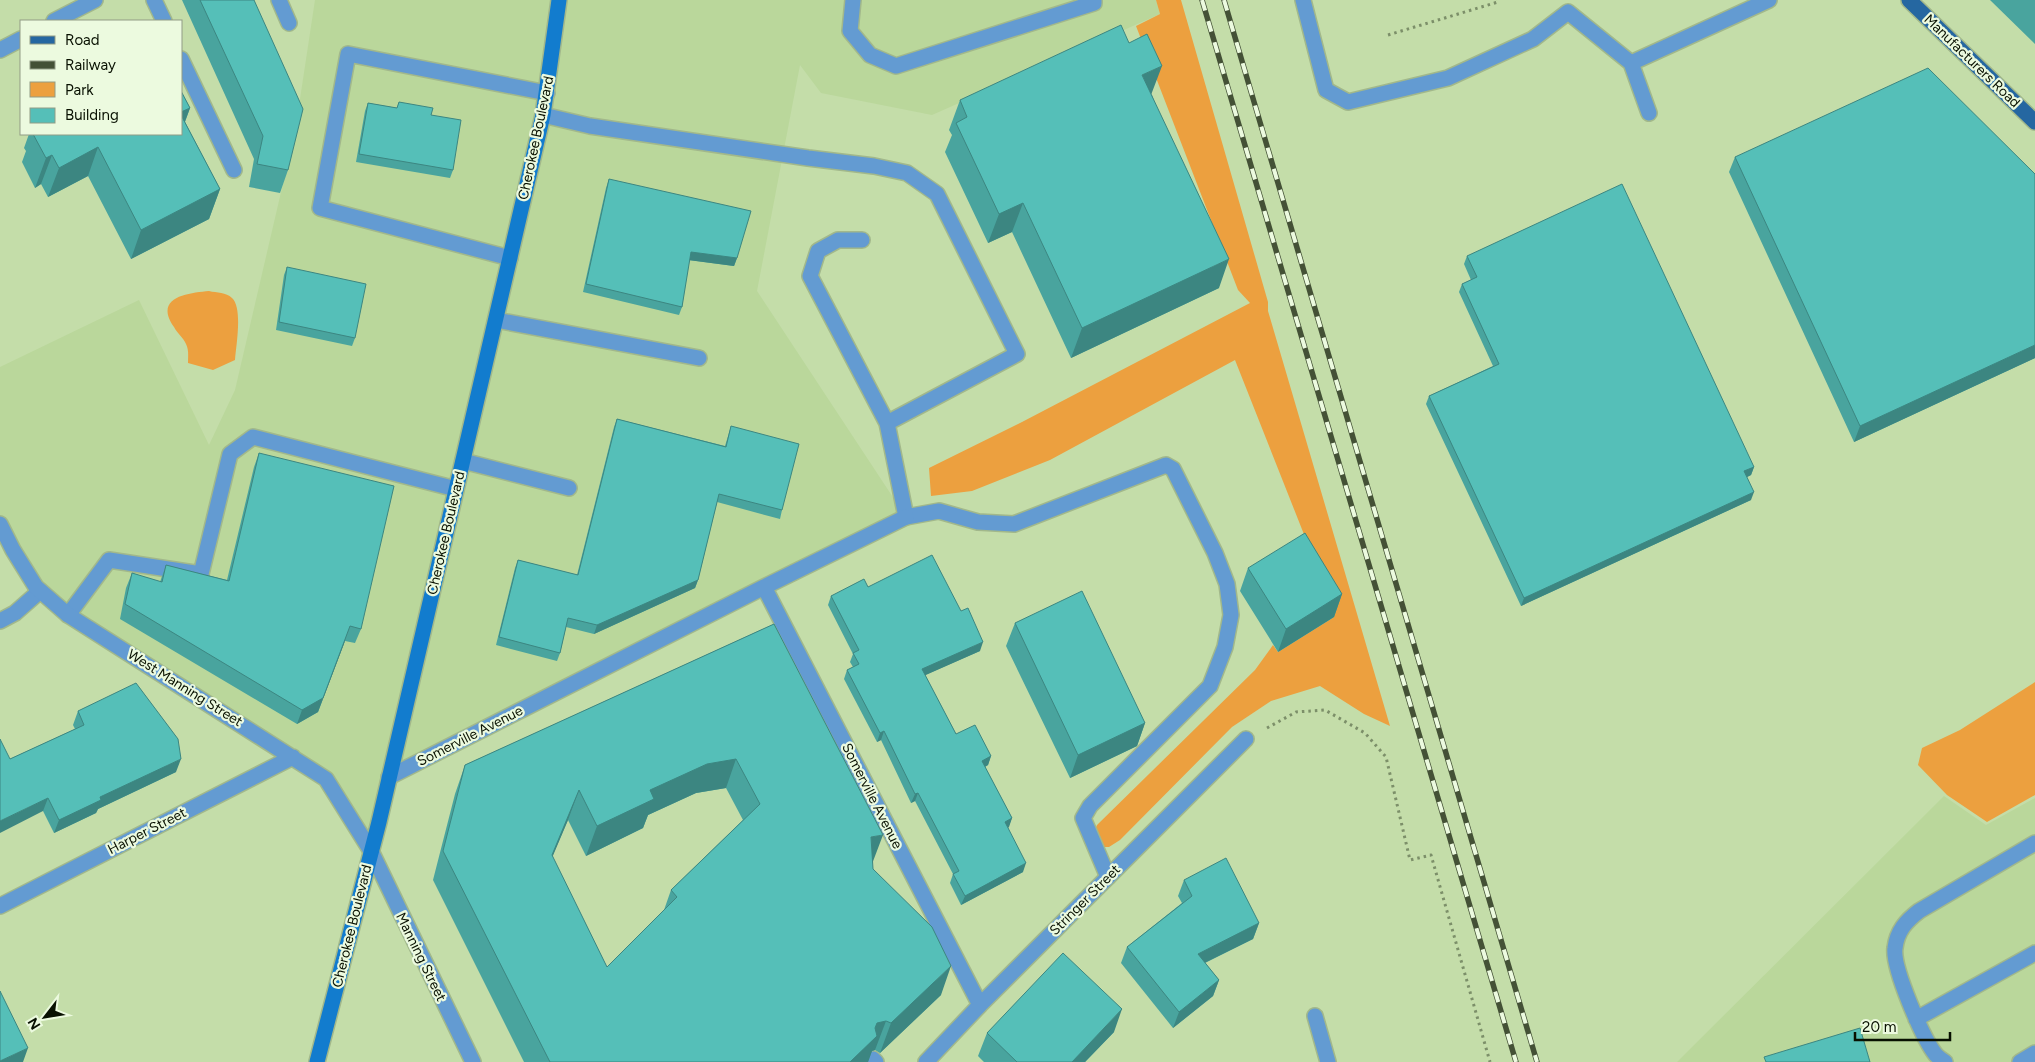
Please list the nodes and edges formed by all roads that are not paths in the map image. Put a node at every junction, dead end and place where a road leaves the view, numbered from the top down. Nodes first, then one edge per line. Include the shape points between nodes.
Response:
1 (95, 0) edge
2 (154, 0) edge
3 (279, 0) edge
4 (559, 0) edge
5 (853, 0) edge
6 (1094, 0) edge
7 (1303, 0) edge
8 (1769, 0) edge
9 (1909, 0) edge
10 (56, 20) edge
11 (164, 20) edge
12 (289, 23) dead end
13 (20, 39) edge
14 (0, 50) edge
15 (182, 60) edge
16 (1631, 62) junction
17 (547, 93) junction
18 (1649, 113) dead end
19 (543, 115) junction
20 (2035, 122) edge
21 (234, 170) dead end
22 (862, 240) dead end
23 (510, 258) junction
24 (496, 320) junction
25 (699, 358) dead end
26 (887, 423) junction
27 (463, 461) junction
28 (569, 488) dead end
29 (456, 489) junction
30 (906, 518) junction
31 (0, 524) edge
32 (764, 586) junction
33 (40, 591) junction
34 (68, 615) junction
35 (0, 621) edge
36 (1246, 739) road end
37 (293, 756) junction
38 (390, 777) junction
39 (2035, 844) edge
40 (371, 851) junction
41 (1108, 877) junction
42 (0, 906) edge
43 (2035, 952) edge
44 (980, 1005) junction
45 (1315, 1016) dead end
46 (1916, 1020) junction
47 (2035, 1053) edge
48 (317, 1062) edge
49 (473, 1062) edge
50 (926, 1062) edge
51 (1328, 1062) edge
52 (1945, 1062) edge
53 (2020, 1062) edge

1 - 10 street
2 - 11 street
3 - 12 street
4 - 17 main road, Cherokee Boulevard
5 - 6 street via 850,31 870,55 896,66 1094,3
7 - 16 street via 1326,90 1348,102 1448,78 1533,39 1568,12
8 - 16 street
9 - 20 main road, Manufacturers Road
13 - 14 street
15 - 21 street
16 - 18 street
17 - 19 main road, Cherokee Boulevard
17 - 23 street via 348,54 320,208
19 - 23 main road, Cherokee Boulevard
19 - 26 street via 590,126 874,166 907,173 937,194 1017,354
22 - 26 street via 838,240 818,251 810,276
23 - 24 main road, Cherokee Boulevard
24 - 25 street
24 - 27 main road, Cherokee Boulevard
26 - 30 street
27 - 28 street
27 - 29 main road, Cherokee Boulevard
29 - 34 street via 253,437 230,454 201,574 109,560
29 - 38 main road, Cherokee Boulevard
30 - 32 street, Somerville Avenue
30 - 41 street, Somerville Avenue via 939,511 978,522 1014,524 1166,465 1173,469 1221,569 1232,615 1210,686 1090,806 1083,818
31 - 33 street, West Manning Street
32 - 38 street, Somerville Avenue
32 - 44 street, Somerville Avenue
33 - 34 street, West Manning Street
33 - 35 street via 15,613
34 - 37 street, West Manning Street
36 - 41 street, Stringer Street
37 - 40 street, West Manning Street via 326,779
37 - 42 street, Harper Street
38 - 40 main road, Cherokee Boulevard
39 - 46 street via 1905,922 1895,946 1894,959
40 - 48 main road, Cherokee Boulevard
40 - 49 street, Manning Street
41 - 44 street, Stringer Street
43 - 46 street
44 - 50 street, Stringer Street
45 - 51 street
46 - 52 street via 1936,1054
47 - 53 street

